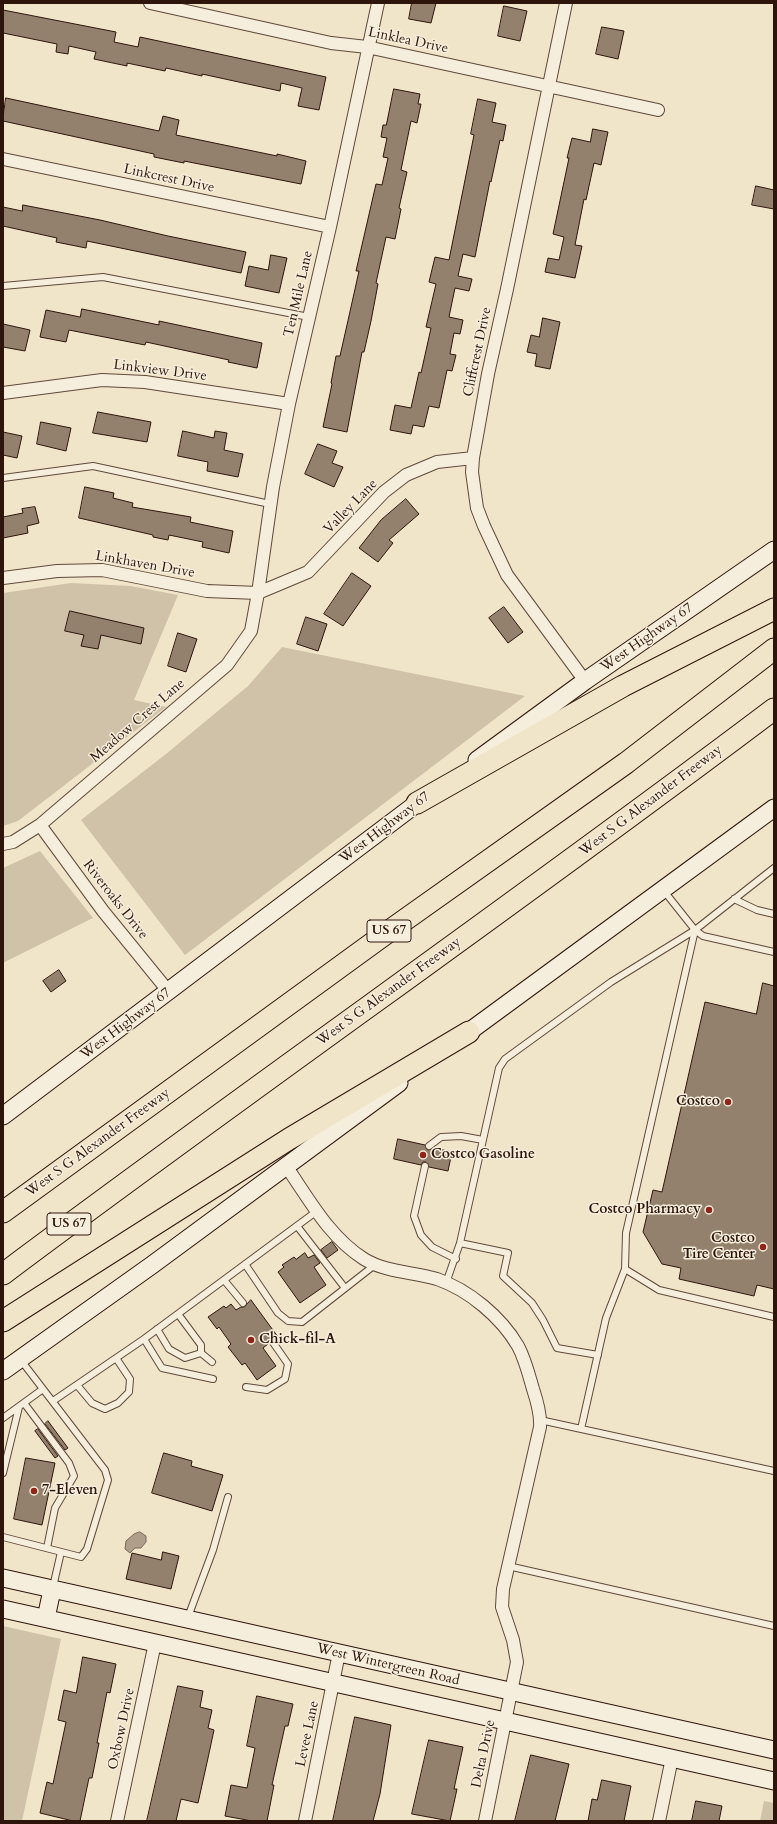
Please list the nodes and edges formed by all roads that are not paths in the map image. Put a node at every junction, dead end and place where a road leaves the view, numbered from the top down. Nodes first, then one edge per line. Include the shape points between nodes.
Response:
1 (150, 3) edge
2 (378, 3) edge
3 (566, 3) edge
4 (367, 48) junction
5 (548, 86) junction
6 (658, 110) dead end
7 (3, 159) edge
8 (330, 227) junction
9 (3, 286) edge
10 (309, 317) junction
11 (3, 393) edge
12 (289, 404) junction
13 (473, 458) junction
14 (3, 478) edge
15 (270, 504) junction
16 (774, 550) edge
17 (3, 578) edge
18 (258, 593) junction
19 (774, 609) edge
20 (774, 649) edge
21 (585, 681) junction
22 (774, 709) edge
23 (416, 803) junction
24 (774, 808) edge
25 (40, 825) junction
26 (3, 844) edge
27 (774, 868) edge
28 (663, 890) junction
29 (734, 899) junction
30 (774, 914) edge
31 (695, 930) junction
32 (774, 952) edge
33 (169, 992) junction
34 (469, 1032) junction
35 (5, 1111) edge
36 (483, 1140) junction
37 (429, 1146) dead end
38 (286, 1166) junction
39 (425, 1166) dead end
40 (317, 1211) junction
41 (3, 1212) edge
42 (298, 1226) junction
43 (460, 1242) junction
44 (456, 1259) junction
45 (245, 1264) junction
46 (376, 1264) junction
47 (625, 1269) junction
48 (3, 1274) edge
49 (224, 1280) junction
50 (446, 1283) junction
51 (345, 1288) junction
52 (243, 1302) dead end
53 (178, 1314) junction
54 (774, 1317) edge
55 (3, 1321) edge
56 (157, 1329) junction
57 (144, 1339) junction
58 (272, 1341) dead end
59 (201, 1353) junction
60 (598, 1355) junction
61 (116, 1358) junction
62 (20, 1359) junction
63 (212, 1362) dead end
64 (3, 1371) edge
65 (213, 1379) dead end
66 (77, 1385) junction
67 (246, 1387) dead end
68 (43, 1389) junction
69 (52, 1401) junction
70 (24, 1403) junction
71 (18, 1407) junction
72 (3, 1418) edge
73 (540, 1420) junction
74 (581, 1429) junction
75 (774, 1471) edge
76 (3, 1473) edge
77 (228, 1497) dead end
78 (3, 1537) edge
79 (46, 1548) junction
80 (61, 1552) junction
81 (508, 1566) junction
82 (3, 1578) edge
83 (52, 1590) junction
84 (3, 1609) edge
85 (46, 1618) junction
86 (187, 1620) junction
87 (774, 1626) edge
88 (155, 1643) junction
89 (339, 1653) junction
90 (334, 1683) junction
91 (511, 1692) junction
92 (506, 1721) junction
93 (774, 1750) edge
94 (672, 1758) junction
95 (774, 1781) edge
96 (117, 1821) edge
97 (305, 1821) edge
98 (485, 1821) edge
99 (659, 1821) edge

1 - 4 street, Linklea Drive via 331,43
2 - 4 street, Ten Mile Lane
3 - 5 street, Cliffcrest Drive
4 - 5 street, Linklea Drive
4 - 8 street, Ten Mile Lane
5 - 6 street, Linklea Drive
5 - 13 street, Cliffcrest Drive
7 - 8 street, Linkcrest Drive
8 - 10 street, Ten Mile Lane
9 - 10 lane via 103,277
10 - 12 street, Ten Mile Lane
11 - 12 street, Linkview Drive via 102,380 145,382
12 - 15 street, Ten Mile Lane
13 - 18 street, Valley Lane via 437,462 406,475 384,492 308,572
13 - 21 street, Cliffcrest Drive via 472,472 477,508 507,575
14 - 15 lane via 93,466
15 - 18 street, Ten Mile Lane
16 - 21 main road, West Highway 67
17 - 18 street, Linkhaven Drive via 57,571 102,570 207,591
18 - 25 street, Meadow Crest Lane via 251,631 227,665
19 - 23 highway via 623,686
20 - 41 highway, West S G Alexander Freeway / US 67 via 626,763 399,924
21 - 23 main road, West Highway 67
22 - 48 highway, West S G Alexander Freeway / US 67 via 615,829 241,1098
23 - 33 main road, West Highway 67
24 - 28 main road
25 - 26 street, Meadow Crest Lane via 13,842
25 - 33 street, Riveroaks Drive via 103,911
27 - 29 lane
28 - 31 lane
28 - 34 main road
29 - 30 lane via 757,910
29 - 31 lane
31 - 32 lane via 703,936
31 - 36 lane via 611,982 505,1059 499,1068
31 - 47 lane via 626,1234
33 - 35 main road, West Highway 67
34 - 38 main road
34 - 55 highway via 289,1139
36 - 37 lane via 461,1136 441,1137
36 - 43 lane
38 - 40 street
38 - 62 main road
39 - 44 lane via 414,1216 421,1235 432,1247
40 - 42 lane
40 - 46 street via 346,1246
42 - 45 lane
42 - 51 lane
43 - 44 lane
43 - 60 lane via 508,1252 503,1276 532,1304 557,1348
44 - 50 lane
45 - 49 lane
45 - 51 lane via 278,1313 288,1321 302,1322
46 - 50 street
46 - 51 lane
47 - 54 lane via 659,1290
47 - 60 lane via 606,1318
49 - 52 lane
49 - 53 lane
50 - 73 street via 461,1290 482,1306 500,1322 518,1346 538,1403
53 - 56 lane
53 - 59 lane via 201,1345
56 - 57 lane
56 - 59 lane via 169,1349 185,1358
57 - 61 lane
57 - 65 lane via 162,1368
58 - 67 lane via 288,1364 285,1379 268,1390
59 - 63 lane
60 - 74 lane
61 - 66 lane
61 - 66 lane via 130,1379 129,1392 118,1403 105,1409 92,1403
62 - 64 main road
62 - 68 lane
66 - 69 lane
68 - 69 lane
68 - 70 lane
69 - 80 lane via 105,1470 108,1480 87,1549 81,1557
70 - 71 lane
70 - 79 lane via 69,1463 74,1476 55,1508
71 - 72 lane
71 - 76 lane
73 - 74 lane
73 - 81 street, Delta Drive
74 - 75 lane
77 - 86 lane via 213,1550
78 - 79 lane
79 - 80 lane
80 - 83 lane
81 - 87 lane
81 - 91 street, Delta Drive via 502,1607 517,1662
82 - 83 main road, West Wintergreen Road
83 - 85 main road
83 - 86 main road, West Wintergreen Road
84 - 85 main road, West Wintergreen Road
85 - 88 main road, West Wintergreen Road
86 - 89 main road, West Wintergreen Road
88 - 90 main road, West Wintergreen Road
88 - 96 street, Oxbow Drive
89 - 90 street, Levee Lane
89 - 91 main road, West Wintergreen Road
90 - 92 main road, West Wintergreen Road
90 - 97 street, Levee Lane
91 - 92 street, Delta Drive
91 - 93 main road, West Wintergreen Road
92 - 94 main road, West Wintergreen Road
92 - 98 street, Delta Drive
94 - 95 main road, West Wintergreen Road
94 - 99 street

